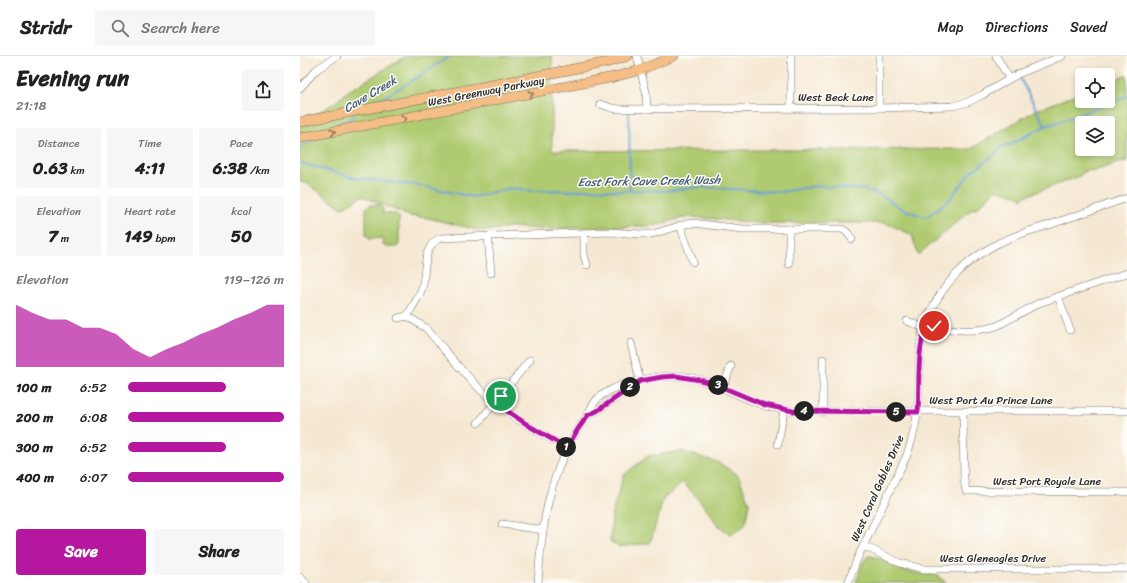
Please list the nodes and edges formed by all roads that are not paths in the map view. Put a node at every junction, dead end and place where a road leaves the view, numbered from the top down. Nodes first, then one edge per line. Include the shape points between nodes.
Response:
1 (337, 56) edge
2 (628, 56) edge
3 (636, 56) edge
4 (674, 56) edge
5 (790, 56) edge
6 (879, 56) edge
7 (996, 56) edge
8 (1062, 56) edge
9 (640, 70) junction
10 (1009, 78) junction
11 (300, 88) edge
12 (600, 104) dead end
13 (791, 108) junction
14 (879, 108) junction
15 (647, 109) junction
16 (300, 122) edge
17 (300, 138) edge
18 (1127, 198) edge
19 (680, 225) junction
20 (789, 229) junction
21 (584, 233) junction
22 (488, 236) junction
23 (852, 239) dead end
24 (694, 262) dead end
25 (789, 264) dead end
26 (587, 265) dead end
27 (491, 273) dead end
28 (1127, 273) edge
29 (1058, 296) junction
30 (408, 316) junction
31 (398, 318) dead end
32 (907, 321) dead end
33 (926, 325) junction
34 (1070, 330) dead end
35 (631, 343) dead end
36 (823, 359) dead end
37 (530, 360) dead end
38 (731, 366) dead end
39 (640, 381) junction
40 (723, 388) junction
41 (495, 403) junction
42 (784, 410) junction
43 (1127, 411) edge
44 (823, 412) junction
45 (918, 412) junction
46 (963, 412) junction
47 (478, 423) dead end
48 (778, 444) dead end
49 (567, 448) junction
50 (1127, 492) edge
51 (502, 524) dead end
52 (542, 530) junction
53 (864, 546) junction
54 (1127, 568) edge
55 (300, 577) edge
56 (306, 583) edge
57 (538, 583) edge
58 (848, 583) edge

1 - 11 street via 316,70
2 - 16 main road, West Greenway Parkway via 609,62
3 - 9 street
4 - 9 main road, West Greenway Parkway
5 - 13 street
6 - 14 street
7 - 10 street
8 - 10 street, West Beck Lane
9 - 15 street via 646,92
17 -> 9 main road, West Greenway Parkway via 573,86
10 - 14 street, West Beck Lane via 982,95 953,106
12 - 15 street, West Beck Lane via 612,108
13 - 14 street, West Beck Lane
13 - 15 street, West Beck Lane
18 - 33 street, West Coral Gables Drive via 1018,235 984,251 950,281 938,297
19 - 20 street via 692,223 742,229
19 - 21 street via 652,234
19 - 24 street
20 - 23 street via 840,229
20 - 25 street
21 - 22 street
21 - 26 street via 584,255
22 - 27 street
22 - 30 street via 435,240 426,258 420,293
28 - 29 street
29 - 33 street via 990,328 953,329
29 - 34 street
30 - 31 street
30 - 41 street via 426,328 472,382
32 - 33 street
33 - 45 street, West Coral Gables Drive via 919,360
35 - 39 street
36 - 44 street
37 - 41 street
38 - 40 street
39 - 40 street, West Port Au Prince Lane via 676,376 700,380
39 - 49 street, West Port Au Prince Lane via 608,391 592,405
40 - 42 street, West Port Au Prince Lane
41 - 47 street
41 - 49 street
42 - 44 street, West Port Au Prince Lane
42 - 48 street
43 - 46 street, West Port Au Prince Lane
44 - 45 street, West Port Au Prince Lane
45 - 46 street, West Port Au Prince Lane
45 - 53 street, West Coral Gables Drive via 907,455
46 - 50 street, West Port Royale Lane via 966,492
49 - 52 street, West Port Au Prince Lane via 549,497
51 - 52 street
52 - 57 street, West Port Au Prince Lane
53 - 54 street, West Gleneagles Drive via 900,563 924,569
53 - 58 street, West Coral Gables Drive
55 - 56 street

